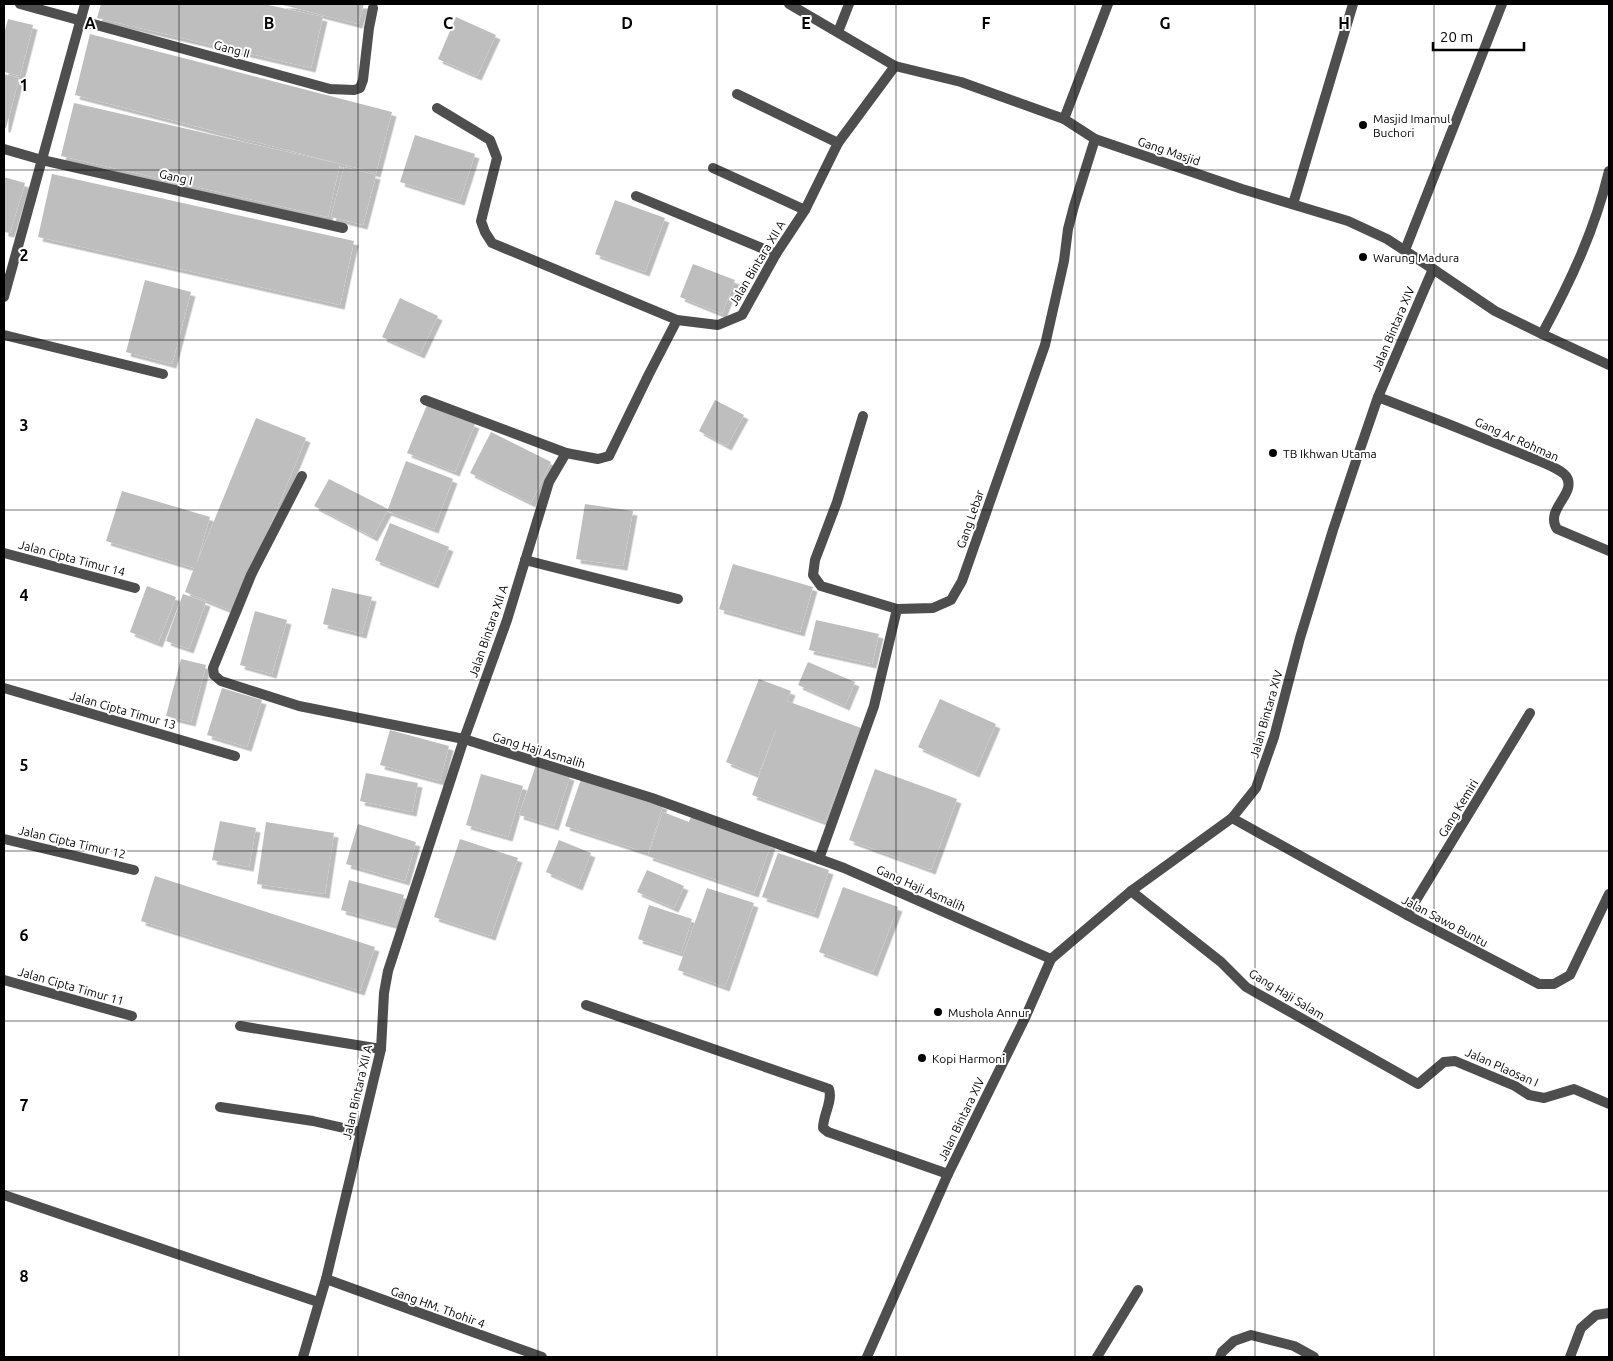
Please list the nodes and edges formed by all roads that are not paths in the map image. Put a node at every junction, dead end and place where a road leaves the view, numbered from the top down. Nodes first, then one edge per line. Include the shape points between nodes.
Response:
1 (20, 4) edge
2 (85, 4) edge
3 (789, 4) edge
4 (849, 4) edge
5 (1108, 4) edge
6 (1353, 4) edge
7 (1502, 4) edge
8 (373, 8) dead end
9 (81, 21) junction
10 (838, 32) junction
11 (895, 66) junction
12 (737, 94) dead end
13 (437, 108) dead end
14 (1064, 119) junction
15 (1095, 139) junction
16 (838, 143) junction
17 (4, 149) edge
18 (42, 160) junction
19 (713, 168) dead end
20 (1609, 171) edge
21 (636, 196) dead end
22 (1293, 204) junction
23 (804, 210) junction
24 (343, 228) dead end
25 (1405, 250) junction
26 (776, 254) junction
27 (1433, 269) junction
28 (4, 297) edge
29 (677, 320) junction
30 (1542, 334) junction
31 (4, 335) edge
32 (1609, 365) edge
33 (163, 374) dead end
34 (1378, 397) junction
35 (425, 400) dead end
36 (863, 416) dead end
37 (566, 453) junction
38 (302, 476) dead end
39 (1609, 551) edge
40 (4, 553) edge
41 (525, 560) junction
42 (135, 588) dead end
43 (678, 599) dead end
44 (897, 609) junction
45 (4, 688) edge
46 (1530, 713) dead end
47 (464, 739) junction
48 (234, 756) dead end
49 (1232, 818) junction
50 (4, 839) edge
51 (819, 859) junction
52 (134, 870) dead end
53 (1131, 891) junction
54 (1609, 894) edge
55 (1407, 915) junction
56 (1051, 959) junction
57 (4, 980) edge
58 (586, 1005) dead end
59 (132, 1016) dead end
60 (240, 1026) dead end
61 (381, 1049) junction
62 (1418, 1084) joint
63 (1609, 1104) edge
64 (220, 1107) dead end
65 (360, 1132) junction
66 (948, 1174) junction
67 (4, 1195) edge
68 (326, 1279) junction
69 (1138, 1290) dead end
70 (318, 1302) junction
71 (1609, 1313) edge
72 (303, 1357) edge
73 (542, 1357) edge
74 (867, 1357) edge
75 (1097, 1357) edge
76 (1220, 1357) edge
77 (1314, 1357) edge
78 (1570, 1357) edge

1 - 9 street, Gang II
2 - 9 street
3 - 10 street, Gang Masjid
4 - 10 street
5 - 14 street
6 - 22 street
7 - 25 street
8 - 9 street, Gang II via 363,80 360,88 354,90 330,89
9 - 18 street
10 - 11 street, Gang Masjid
11 - 14 street, Gang Masjid via 961,82
11 - 16 street, Jalan Bintara XII A
12 - 16 street
13 - 29 street, Jalan Bintara XII A via 490,140 497,158 481,221 492,243
14 - 15 street, Gang Masjid
15 - 22 street, Gang Masjid
15 - 44 street, Gang Lebar via 1068,229 1045,345 962,581 951,600 933,608
16 - 23 street, Jalan Bintara XII A
17 - 18 street, Gang I
18 - 24 street, Gang I
18 - 28 street
19 - 23 street
20 - 30 street via 1601,205 1579,261
21 - 26 street
22 - 25 street, Gang Masjid via 1348,221
23 - 26 street, Jalan Bintara XII A
25 - 27 street, Gang Masjid
26 - 29 street, Jalan Bintara XII A via 742,315 718,324
27 - 30 street via 1495,311
27 - 34 street, Jalan Bintara XIV
29 - 37 street via 609,456 598,459
30 - 32 street
31 - 33 street
34 - 39 street, Gang Ar Rohman via 1563,473 1569,487 1555,514 1554,524 1557,529
34 - 49 street, Jalan Bintara XIV via 1333,530 1274,737 1256,788
35 - 37 street
36 - 44 street, Gang Lebar via 837,502 815,560 813,575 821,586
37 - 41 street, Jalan Bintara XII A via 549,482
38 - 47 street, Gang Haji Asmalih via 251,576 213,668 214,675 221,681 299,706
40 - 42 street, Jalan Cipta Timur 14
41 - 43 street
41 - 47 street, Jalan Bintara XII A
44 - 51 street via 874,706
45 - 48 street, Jalan Cipta Timur 13
46 - 55 street, Gang Kemiri
47 - 51 street, Gang Haji Asmalih via 652,798
47 - 61 street, Jalan Bintara XII A via 388,971
49 - 53 street, Jalan Bintara XIV
49 - 55 street, Jalan Sawo Buntu
50 - 52 street, Jalan Cipta Timur 12
51 - 56 street, Gang Haji Asmalih
53 - 56 street, Jalan Bintara XIV
53 - 62 street, Gang Haji Salam via 1221,962 1246,987
54 - 55 street, Jalan Sawo Buntu via 1570,975 1554,984 1539,984
56 - 66 street, Jalan Bintara XIV
57 - 59 street, Jalan Cipta Timur 11
58 - 66 street via 829,1088 831,1094 823,1122 823,1128 828,1132
60 - 61 street
61 - 65 street, Jalan Bintara XII A
62 - 63 street, Jalan Plaosan I via 1444,1062 1455,1061 1529,1095 1544,1098 1574,1089
64 - 65 street via 313,1121
65 - 68 street, Jalan Bintara XII A
66 - 74 street, Jalan Bintara XIV
67 - 70 street
68 - 70 street, Jalan Bintara XII A
68 - 73 street, Gang HM. Thohir 4
69 - 75 street
70 - 72 street, Jalan Bintara XII A
71 - 78 street via 1596,1315 1581,1328
76 - 77 street via 1234,1340 1252,1335 1294,1346

